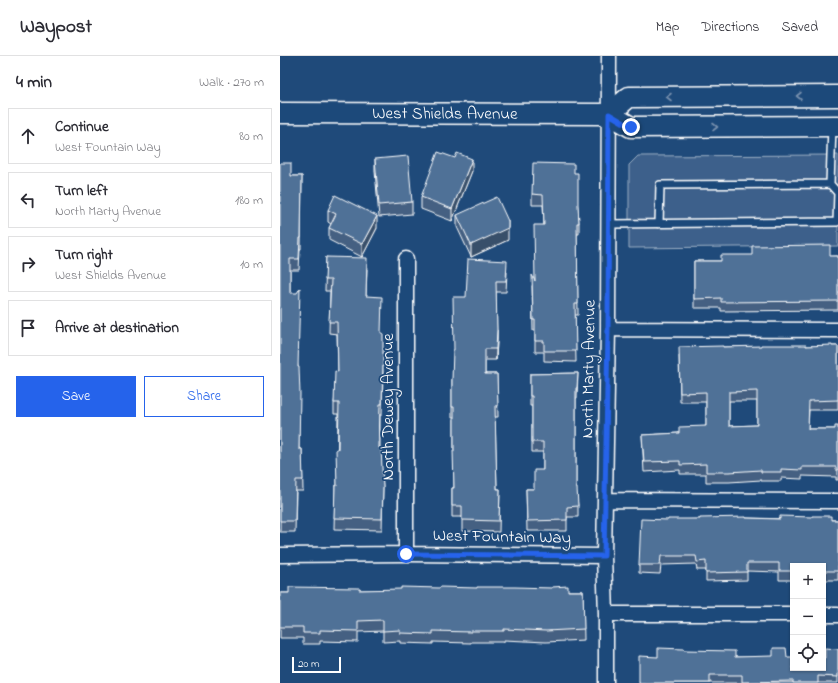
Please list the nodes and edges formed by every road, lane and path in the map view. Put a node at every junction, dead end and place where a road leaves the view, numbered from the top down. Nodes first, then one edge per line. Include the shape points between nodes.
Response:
1 (609, 56) edge
2 (838, 96) edge
3 (280, 113) edge
4 (609, 114) junction
5 (835, 126) edge
6 (830, 184) junction
7 (609, 224) junction
8 (659, 224) junction
9 (406, 259) dead end
10 (608, 329) junction
11 (838, 330) edge
12 (605, 500) junction
13 (838, 501) edge
14 (406, 554) junction
15 (280, 555) edge
16 (604, 556) junction
17 (606, 614) junction
18 (790, 614) edge
19 (826, 614) edge
20 (838, 614) edge
21 (606, 683) edge

1 - 4 street, North Marty Avenue
2 -> 4 street via 629,97
3 - 4 street, West Shields Avenue
4 -> 5 street via 631,127
4 - 7 street, North Marty Avenue
5 - 6 lane
6 - 8 lane via 660,185
6 - 8 lane via 838,193 837,222
7 - 8 lane
7 - 10 street, North Marty Avenue
9 - 14 street, North Dewey Avenue
10 - 11 street
10 - 12 street, North Marty Avenue
12 - 13 street
12 - 16 street, North Marty Avenue
14 - 15 street, West Fountain Way
14 - 16 street, West Fountain Way
16 - 17 street, North Marty Avenue
17 - 18 street
17 - 21 street, North Marty Avenue
19 - 20 street

